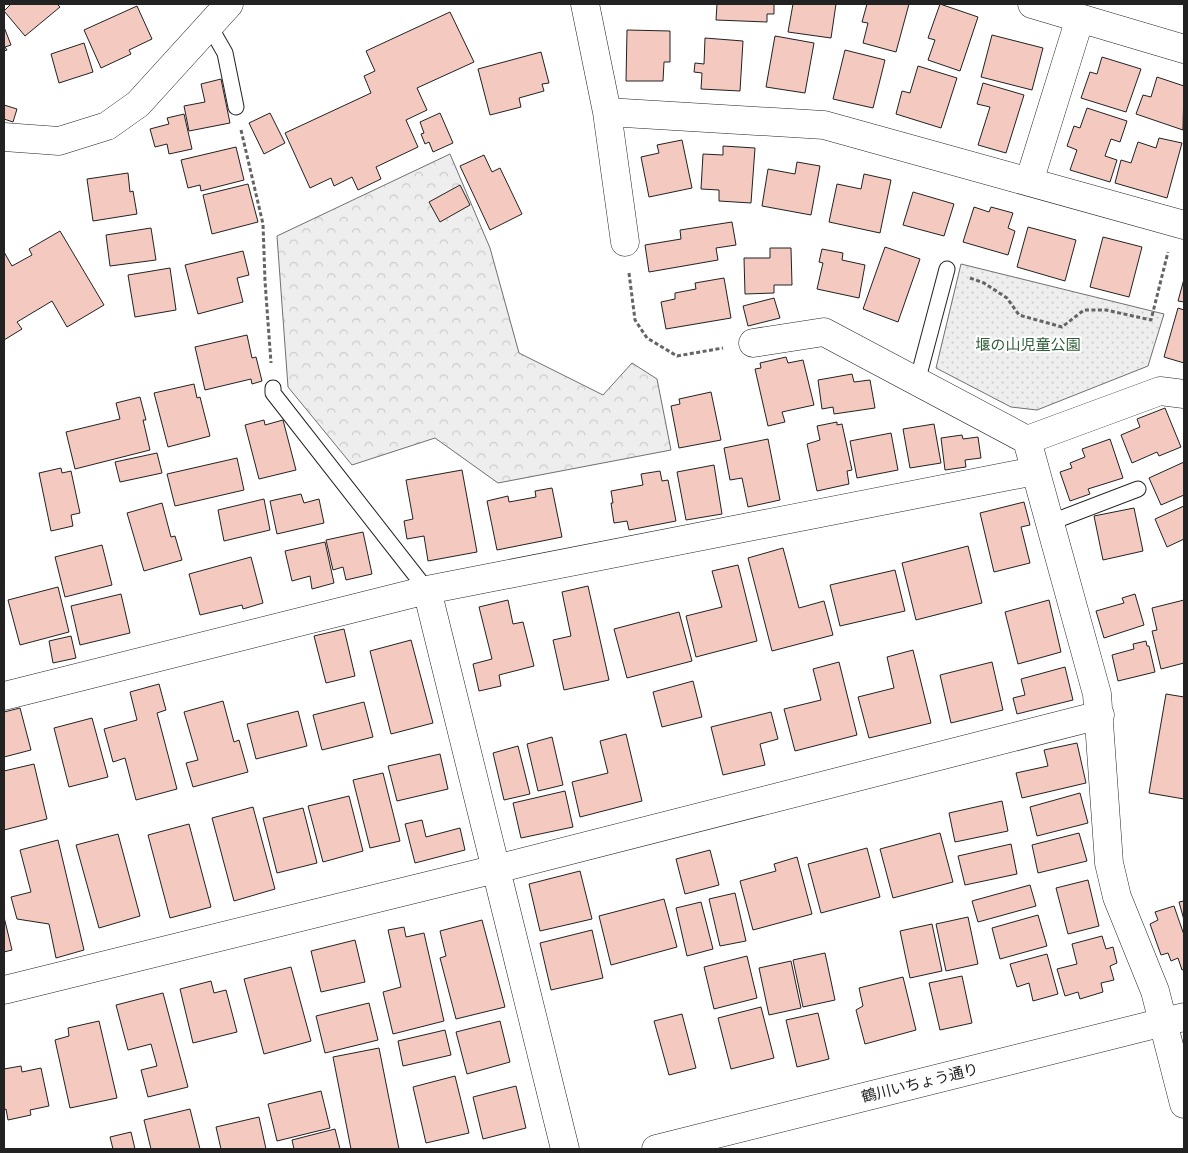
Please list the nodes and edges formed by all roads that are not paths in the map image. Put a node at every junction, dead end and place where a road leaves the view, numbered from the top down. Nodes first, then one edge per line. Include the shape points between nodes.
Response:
1 (229, 4) edge
2 (585, 4) edge
3 (1032, 4) edge
4 (1080, 18) junction
5 (210, 25) junction
6 (1184, 49) edge
7 (236, 107) road end
8 (607, 112) junction
9 (4, 137) edge
10 (1029, 182) junction
11 (1180, 223) edge
12 (625, 242) road end
13 (947, 269) road end
14 (753, 343) road end
15 (917, 382) junction
16 (273, 388) road end
17 (1184, 394) edge
18 (1027, 440) junction
19 (1034, 471) junction
20 (1138, 489) dead end
21 (1049, 523) junction
22 (427, 590) junction
23 (4, 696) edge
24 (1100, 715) junction
25 (496, 869) junction
26 (4, 990) edge
27 (1174, 1020) edge
28 (1184, 1104) edge
29 (565, 1149) edge
30 (656, 1149) edge

1 - 5 street
2 - 8 street
3 - 4 street
4 - 6 street
4 - 10 street
5 - 7 lane via 225,53
5 - 9 street via 138,104 107,126 59,141
8 - 10 street via 824,125
8 - 12 street
10 - 11 street
13 - 15 lane
14 - 15 street via 824,332
15 - 18 street
16 - 22 lane
17 - 18 street via 1160,391
18 - 19 street
19 - 21 street
19 - 22 street
20 - 21 lane
21 - 24 street
22 - 23 street
22 - 25 street
24 - 25 street
24 - 27 street via 1109,862 1117,897 1155,991
25 - 26 street
25 - 29 street
27 - 28 street
27 - 30 street, 鶴川いちょう通り

